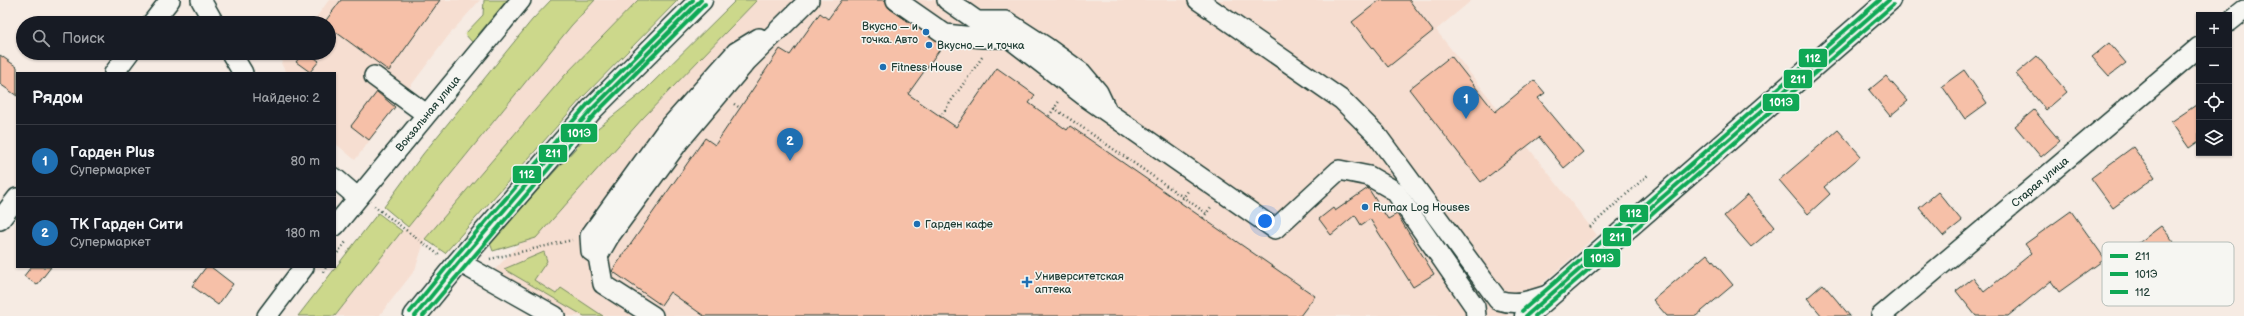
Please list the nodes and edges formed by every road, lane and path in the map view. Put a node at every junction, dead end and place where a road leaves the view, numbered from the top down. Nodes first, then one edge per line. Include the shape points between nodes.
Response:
1 (170, 0) edge
2 (201, 0) edge
3 (521, 0) edge
4 (701, 0) edge
5 (809, 0) edge
6 (896, 0) edge
7 (948, 0) edge
8 (1198, 0) edge
9 (1889, 0) edge
10 (2244, 10) edge
11 (157, 16) edge
12 (210, 16) edge
13 (2232, 20) edge
14 (787, 21) junction
15 (2198, 48) edge
16 (988, 50) dead end
17 (124, 60) edge
18 (235, 60) edge
19 (115, 72) edge
20 (242, 72) edge
21 (374, 76) dead end
22 (1058, 94) dead end
23 (1054, 108) junction
24 (426, 114) junction
25 (1109, 114) junction
26 (940, 116) dead end
27 (1049, 116) dead end
28 (1649, 174) dead end
29 (336, 179) edge
30 (357, 197) junction
31 (16, 199) edge
32 (374, 206) dead end
33 (1206, 213) dead end
34 (0, 220) edge
35 (336, 225) edge
36 (1590, 227) dead end
37 (590, 236) junction
38 (598, 256) junction
39 (451, 260) junction
40 (303, 268) edge
41 (478, 273) junction
42 (1551, 294) junction
43 (266, 316) edge
44 (415, 316) edge
45 (555, 316) edge
46 (653, 316) edge
47 (1476, 316) edge
48 (1526, 316) edge
49 (1881, 316) edge

1 - 11 street
2 - 12 street
3 - 24 street, Вокзальная улица
4 - 39 main road via 592,109
5 - 14 street
6 - 25 street via 945,34 1008,38
7 - 25 street via 977,21 1006,21 1046,47 1082,73 1098,92
8 - 42 street via 1342,100 1376,134 1498,300 1510,304 1522,303
9 - 42 main road
10 - 13 street
14 - 37 street via 736,52 665,132
14 - 38 street via 747,61 678,143 609,237
15 - 49 street, Старая улица
16 - 26 path
17 - 19 street
18 - 20 street
21 - 24 street
22 - 23 path via 1060,101
23 - 27 path
23 - 33 path
24 - 30 street, Вокзальная улица
25 - 47 street via 1275,229 1339,170 1369,176 1395,191 1475,307
28 - 36 path
29 - 30 street
30 - 35 street, Вокзальная улица
31 - 34 street
32 - 39 path
37 - 38 street via 591,251
37 - 41 path via 491,258
38 - 46 street via 603,284
39 - 41 street
39 - 44 main road
40 - 43 street
41 - 45 street
42 - 48 main road

